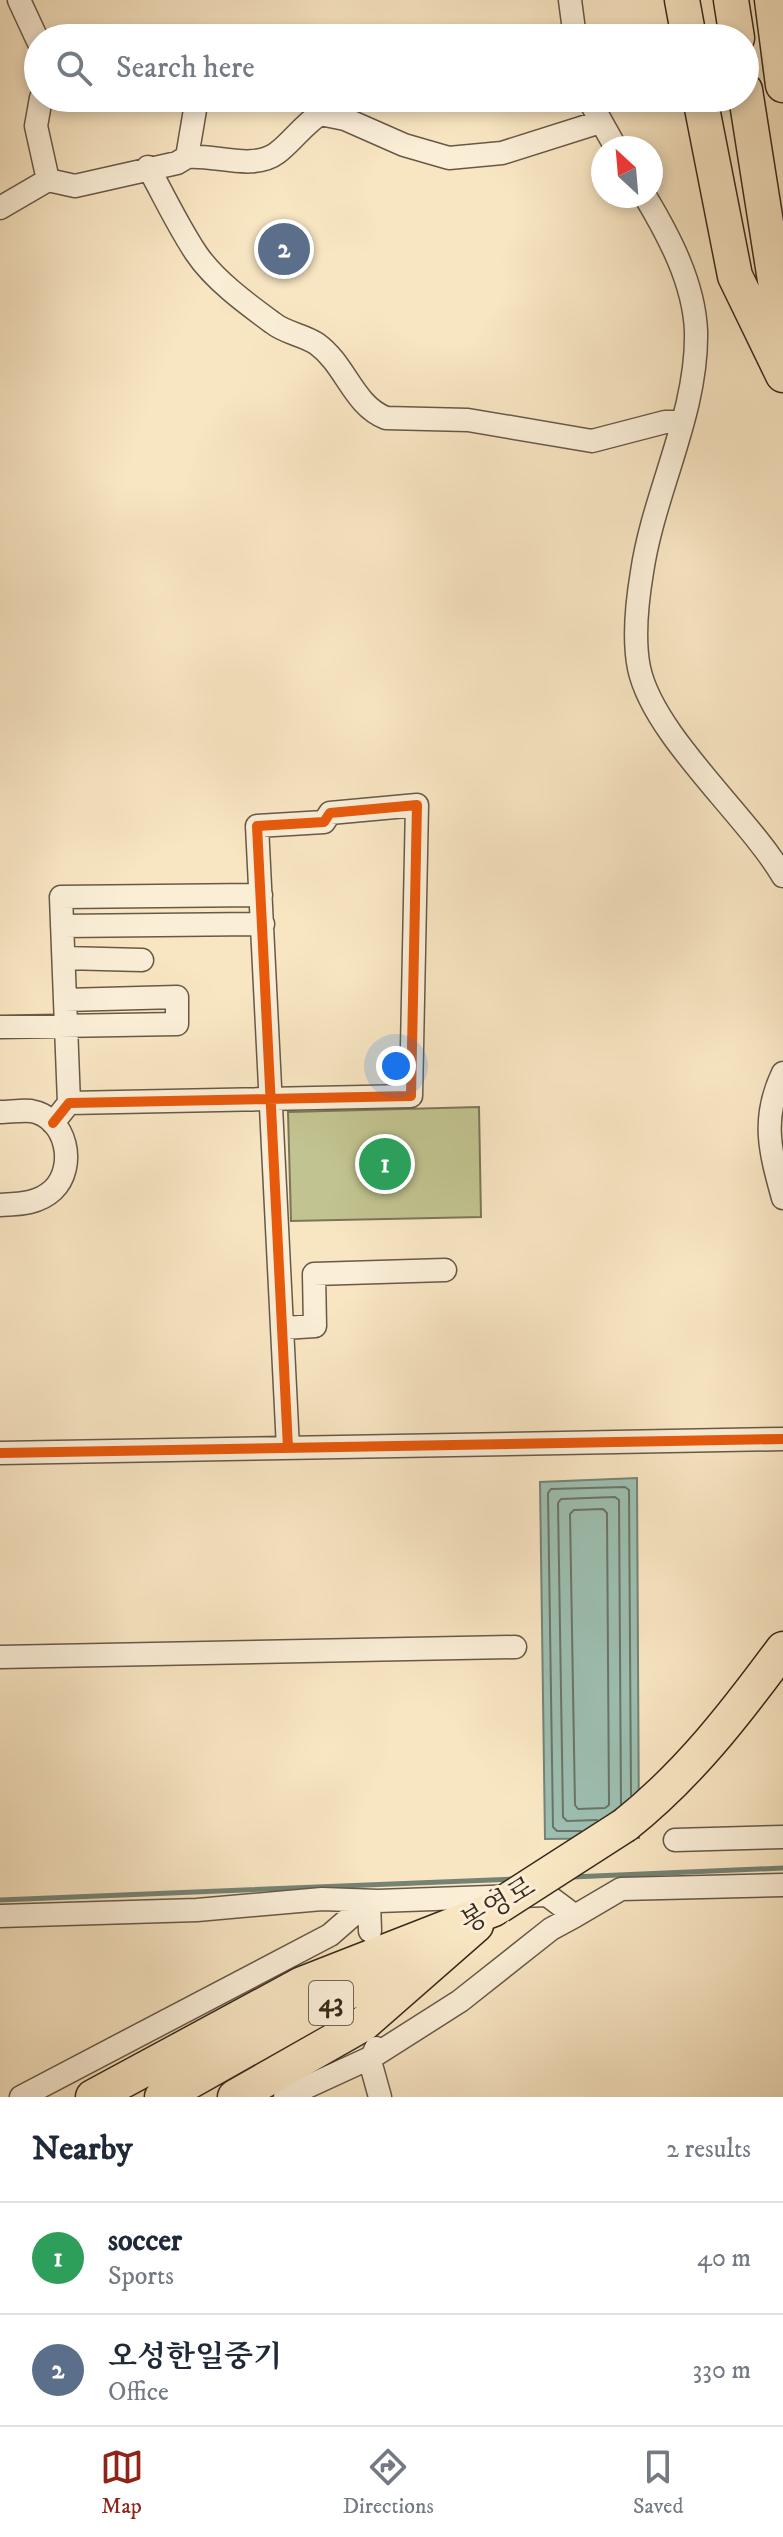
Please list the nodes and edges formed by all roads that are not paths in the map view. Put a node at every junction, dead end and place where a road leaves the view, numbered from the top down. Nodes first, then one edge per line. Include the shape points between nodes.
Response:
1 (19, 0) edge
2 (570, 0) edge
3 (682, 0) edge
4 (731, 0) edge
5 (772, 0) edge
6 (30, 24) edge
7 (573, 24) edge
8 (686, 24) edge
9 (735, 24) edge
10 (783, 85) edge
11 (38, 112) edge
12 (195, 112) edge
13 (314, 112) edge
14 (332, 112) edge
15 (595, 112) edge
16 (703, 112) edge
17 (748, 112) edge
18 (600, 122) junction
19 (609, 136) edge
20 (187, 157) junction
21 (148, 167) junction
22 (48, 180) junction
23 (0, 208) edge
24 (651, 208) edge
25 (783, 331) edge
26 (783, 375) edge
27 (680, 422) junction
28 (783, 876) edge
29 (261, 895) junction
30 (263, 924) junction
31 (62, 926) junction
32 (64, 958) junction
33 (142, 960) dead end
34 (65, 1000) junction
35 (66, 1026) junction
36 (0, 1027) edge
37 (783, 1073) edge
38 (273, 1098) junction
39 (69, 1103) junction
40 (0, 1112) edge
41 (53, 1123) junction
42 (783, 1198) edge
43 (0, 1205) edge
44 (445, 1270) dead end
45 (284, 1328) junction
46 (783, 1439) edge
47 (288, 1448) junction
48 (0, 1453) edge
49 (515, 1647) dead end
50 (783, 1649) edge
51 (0, 1657) edge
52 (783, 1837) edge
53 (675, 1840) dead end
54 (783, 1885) edge
55 (369, 1901) junction
56 (497, 1908) junction
57 (0, 1916) edge
58 (575, 1916) junction
59 (370, 1931) dead end
60 (377, 2031) dead end
61 (372, 2057) junction
62 (21, 2097) edge
63 (93, 2097) edge
64 (162, 2097) edge
65 (235, 2097) edge
66 (285, 2097) edge
67 (380, 2097) edge

1 - 6 street
2 - 7 street
3 - 8 highway
4 - 9 highway
5 - 10 highway
11 - 22 street via 36,126
12 - 20 street
13 - 20 street via 276,155 247,161
14 - 18 street via 404,145 449,158 502,153
15 - 18 street
16 - 26 highway via 735,276
17 - 25 highway
18 - 19 street
20 - 21 street
21 - 22 street via 75,186
21 - 27 street via 212,272 275,326 317,344 344,372 366,409 378,415 468,420 592,441
22 - 23 street
24 - 27 street via 680,263 696,328 695,366
27 - 28 street via 645,553 638,599 638,666 657,712
29 - 30 street
29 - 31 street via 61,897
29 - 38 street via 257,826 324,822 330,813 417,805 411,1096
30 - 31 street
30 - 38 street
31 - 32 street
32 - 33 street
32 - 34 street
34 - 35 street
34 - 35 street via 177,997 177,1024
35 - 36 street
35 - 39 street
37 - 42 street via 769,1105 769,1144
38 - 39 street
38 - 45 street
39 - 41 street
40 - 41 street via 31,1111
41 - 43 street via 66,1146 61,1178 35,1201
44 - 45 street via 314,1274 315,1326
45 - 47 street
46 - 47 street
47 - 48 street
49 - 51 street
50 - 56 highway, 봉영로 / 43, bridge via 726,1726 662,1796
52 - 53 street
54 - 58 street via 621,1889
55 - 57 street
55 - 58 street via 547,1895
55 - 59 street
55 - 62 street via 330,1935
56 - 63 highway via 302,1984
56 - 64 highway, 봉영로 / 43
56 - 65 highway via 363,2024
58 - 61 street via 460,2001
60 - 61 street
61 - 66 street
61 - 67 street

